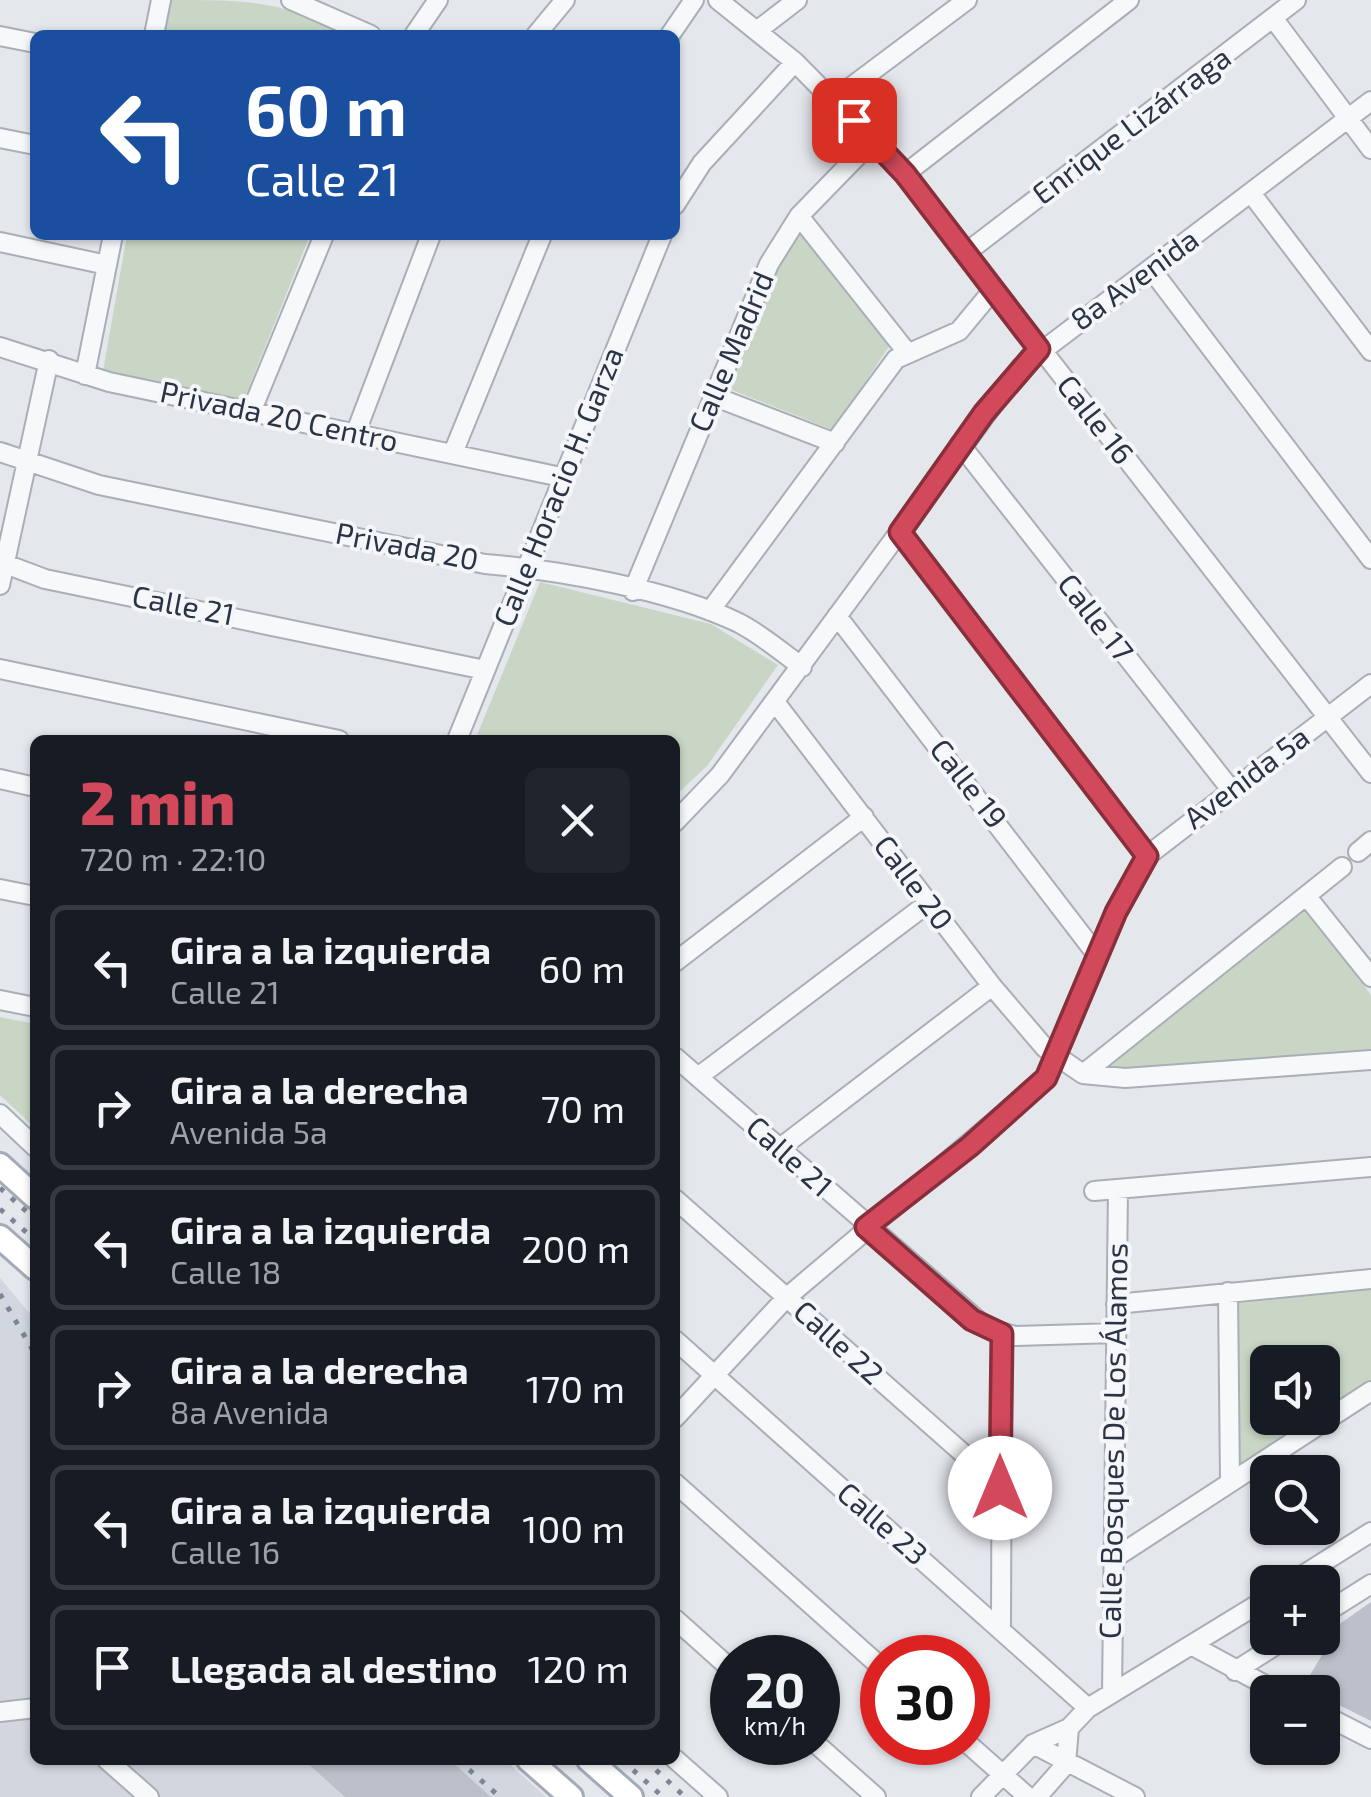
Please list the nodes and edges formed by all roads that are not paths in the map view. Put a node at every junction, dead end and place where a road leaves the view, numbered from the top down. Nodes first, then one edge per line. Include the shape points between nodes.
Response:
1 (162, 0) edge
2 (291, 0) edge
3 (438, 0) edge
4 (564, 0) edge
5 (694, 0) edge
6 (718, 0) edge
7 (797, 0) edge
8 (966, 0) edge
9 (1129, 0) edge
10 (1296, 0) edge
11 (311, 3) edge
12 (1273, 18) junction
13 (155, 30) edge
14 (362, 30) edge
15 (417, 30) edge
16 (540, 30) edge
17 (673, 30) edge
18 (758, 30) junction
19 (0, 36) edge
20 (30, 42) edge
21 (795, 62) junction
22 (835, 99) junction
23 (1371, 102) edge
24 (1348, 120) junction
25 (0, 138) edge
26 (874, 140) junction
27 (30, 144) edge
28 (1371, 149) edge
29 (905, 174) junction
30 (1252, 193) junction
31 (680, 197) edge
32 (799, 216) junction
33 (112, 240) edge
34 (322, 240) edge
35 (430, 240) edge
36 (540, 240) edge
37 (660, 240) edge
38 (0, 242) edge
39 (967, 252) junction
40 (106, 265) junction
41 (1151, 269) junction
42 (993, 290) junction
43 (0, 347) edge
44 (1039, 349) junction
45 (906, 351) junction
46 (1371, 351) edge
47 (49, 360) junction
48 (85, 375) junction
49 (713, 396) junction
50 (251, 412) junction
51 (356, 432) junction
52 (834, 443) junction
53 (960, 444) junction
54 (0, 452) edge
55 (453, 453) junction
56 (26, 463) junction
57 (561, 477) junction
58 (900, 532) junction
59 (1371, 559) edge
60 (2, 563) edge
61 (526, 566) junction
62 (0, 586) edge
63 (633, 591) junction
64 (710, 611) junction
65 (838, 616) junction
66 (802, 667) junction
67 (0, 669) edge
68 (485, 670) junction
69 (1371, 684) edge
70 (775, 702) junction
71 (1328, 717) junction
72 (315, 735) edge
73 (459, 735) edge
74 (1371, 773) edge
75 (0, 779) edge
76 (30, 785) edge
77 (1232, 791) junction
78 (680, 817) edge
79 (864, 817) junction
80 (1147, 856) junction
81 (1342, 867) dead end
82 (0, 889) edge
83 (30, 895) edge
84 (1308, 898) junction
85 (928, 904) junction
86 (1096, 954) junction
87 (680, 958) edge
88 (1371, 977) edge
89 (992, 986) junction
90 (0, 1000) edge
91 (30, 1006) edge
92 (1058, 1058) junction
93 (1371, 1060) edge
94 (680, 1061) edge
95 (1083, 1074) junction
96 (698, 1078) junction
97 (0, 1114) edge
98 (30, 1142) edge
99 (780, 1148) junction
100 (0, 1166) edge
101 (1371, 1167) edge
102 (1118, 1190) junction
103 (1094, 1192) dead end
104 (30, 1193) edge
105 (680, 1203) edge
106 (866, 1227) junction
107 (0, 1237) edge
108 (30, 1264) edge
109 (1371, 1279) edge
110 (1228, 1292) junction
111 (786, 1298) junction
112 (1116, 1304) junction
113 (1116, 1333) junction
114 (1002, 1334) junction
115 (680, 1344) edge
116 (714, 1374) junction
117 (1370, 1393) edge
118 (680, 1412) edge
119 (1230, 1481) junction
120 (680, 1487) edge
121 (1000, 1488) junction
122 (1371, 1532) edge
123 (1113, 1559) junction
124 (1319, 1565) edge
125 (1371, 1584) edge
126 (1340, 1604) edge
127 (1250, 1609) edge
128 (680, 1623) edge
129 (1001, 1628) junction
130 (1192, 1646) junction
131 (860, 1648) edge
132 (710, 1650) edge
133 (1260, 1655) edge
134 (1235, 1671) junction
135 (1250, 1678) edge
136 (1112, 1693) junction
137 (1088, 1708) junction
138 (30, 1709) edge
139 (0, 1712) edge
140 (1340, 1723) edge
141 (1069, 1728) junction
142 (1371, 1738) edge
143 (1033, 1744) junction
144 (680, 1763) edge
145 (990, 1764) edge
146 (1066, 1764) junction
147 (113, 1765) edge
148 (535, 1765) edge
149 (595, 1765) edge
150 (840, 1765) edge
151 (1001, 1774) junction
152 (149, 1797) edge
153 (571, 1797) edge
154 (631, 1797) edge
155 (718, 1797) edge
156 (876, 1797) edge
157 (981, 1797) edge
158 (1028, 1797) edge
159 (1037, 1797) edge
160 (1135, 1797) edge

1 - 13 street
2 - 11 street
3 - 15 street
4 - 16 street
5 - 17 street
6 - 18 street, Calle 16
7 - 18 street
8 - 22 street
9 - 29 street
10 - 12 street, Enrique Lizárraga
11 - 14 street
12 - 24 street
12 - 39 street, Enrique Lizárraga
18 - 21 street, Calle 16
19 - 20 street
21 - 22 street, Calle 16
21 - 31 street via 702,163
22 - 26 street, Calle 16
23 - 24 street, 8a Avenida
24 - 28 street
24 - 30 street, 8a Avenida
25 - 27 street
26 - 29 street, Calle 16
26 - 32 street, Calle Madrid
29 - 39 street, Calle 16
30 - 41 street, 8a Avenida
30 - 46 street
32 - 45 street
32 - 49 street, Calle Madrid via 757,289
33 - 40 street
34 - 50 street
35 - 51 street
36 - 55 street
37 - 57 street, Calle Horacio H. Garza
38 - 40 street
39 - 42 street, Calle 16
40 - 48 street
41 - 44 street, 8a Avenida
41 - 59 street
42 - 44 street, Calle 16
42 - 45 street via 959,331
43 - 47 street, Privada 20 Centro
44 - 53 street, 8a Avenida
44 - 71 street, Calle 16
45 - 52 street
47 - 48 street, Privada 20 Centro
47 - 56 street
48 - 50 street, Privada 20 Centro
49 - 52 street
49 - 63 street, Calle Madrid
50 - 51 street, Privada 20 Centro
51 - 55 street, Privada 20 Centro
52 - 64 street
53 - 58 street, 8a Avenida
53 - 77 street, Calle 17
54 - 56 street, Privada 20
55 - 57 street, Privada 20 Centro
56 - 60 street
56 - 61 street, Privada 20 via 99,485 484,564
57 - 61 street, Calle Horacio H. Garza
58 - 65 street, 8a Avenida
58 - 80 street
60 - 62 street
60 - 68 street, Calle 21 via 45,579
61 - 63 street, Privada 20
61 - 68 street, Calle Horacio H. Garza
63 - 64 street, Privada 20
64 - 66 street, Privada 20 via 751,630
65 - 66 street, 8a Avenida
65 - 86 street, Calle 19
66 - 70 street, 8a Avenida
67 - 72 street
68 - 73 street, Calle Horacio H. Garza
69 - 71 street, Avenida 5a
70 - 78 street, 8a Avenida
70 - 79 street, Calle 20
71 - 74 street, Calle 16
71 - 77 street, Avenida 5a
75 - 76 street
77 - 80 street, Avenida 5a
79 - 85 street, Calle 20
79 - 87 street
80 - 86 street, Avenida 5a
81 - 84 street
82 - 83 street
84 - 88 street
84 - 95 street
85 - 89 street, Calle 20
85 - 96 street
86 - 92 street, Avenida 5a
89 - 92 street, Calle 20
89 - 99 street
90 - 91 street
92 - 95 street, Calle 20
92 - 106 street, Avenida 5a via 1029,1097
93 - 95 street via 1125,1078
94 - 96 street, Calle 21
96 - 99 street, Calle 21
97 - 98 street
99 - 106 street, Calle 21
100 - 104 main road
101 - 102 street
102 - 103 street
102 - 112 street, Calle Bosques De Los Álamos
105 - 111 street, Calle 22
106 - 111 street, Avenida 5a
106 - 114 street, Calle 21 via 972,1320
107 - 108 main road
109 - 110 street
110 - 112 street
110 - 119 street
111 - 116 street, Avenida 5a
111 - 121 street, Calle 22
112 - 113 street, Calle Bosques De Los Álamos
113 - 114 street
113 - 123 street, Calle Bosques De Los Álamos
114 - 121 street
115 - 116 street, Calle 23
116 - 118 street, Avenida 5a
116 - 129 street, Calle 23
117 - 119 street
119 - 123 street
120 - 131 street
121 - 129 street
122 - 124 street
123 - 136 street, Calle Bosques De Los Álamos
125 - 126 street
127 - 130 street
128 - 132 street
129 - 137 street, Calle 23
130 - 134 street
130 - 136 street
133 - 134 street
134 - 135 street
136 - 137 street
137 - 141 street
138 - 139 street
140 - 142 street
141 - 143 street
141 - 146 street
143 - 146 street
143 - 151 street
144 - 155 street
145 - 151 street
146 - 159 street
146 - 160 street
147 - 152 street
148 - 153 main road
149 - 154 main road
150 - 156 street
151 - 157 street
151 - 158 street

